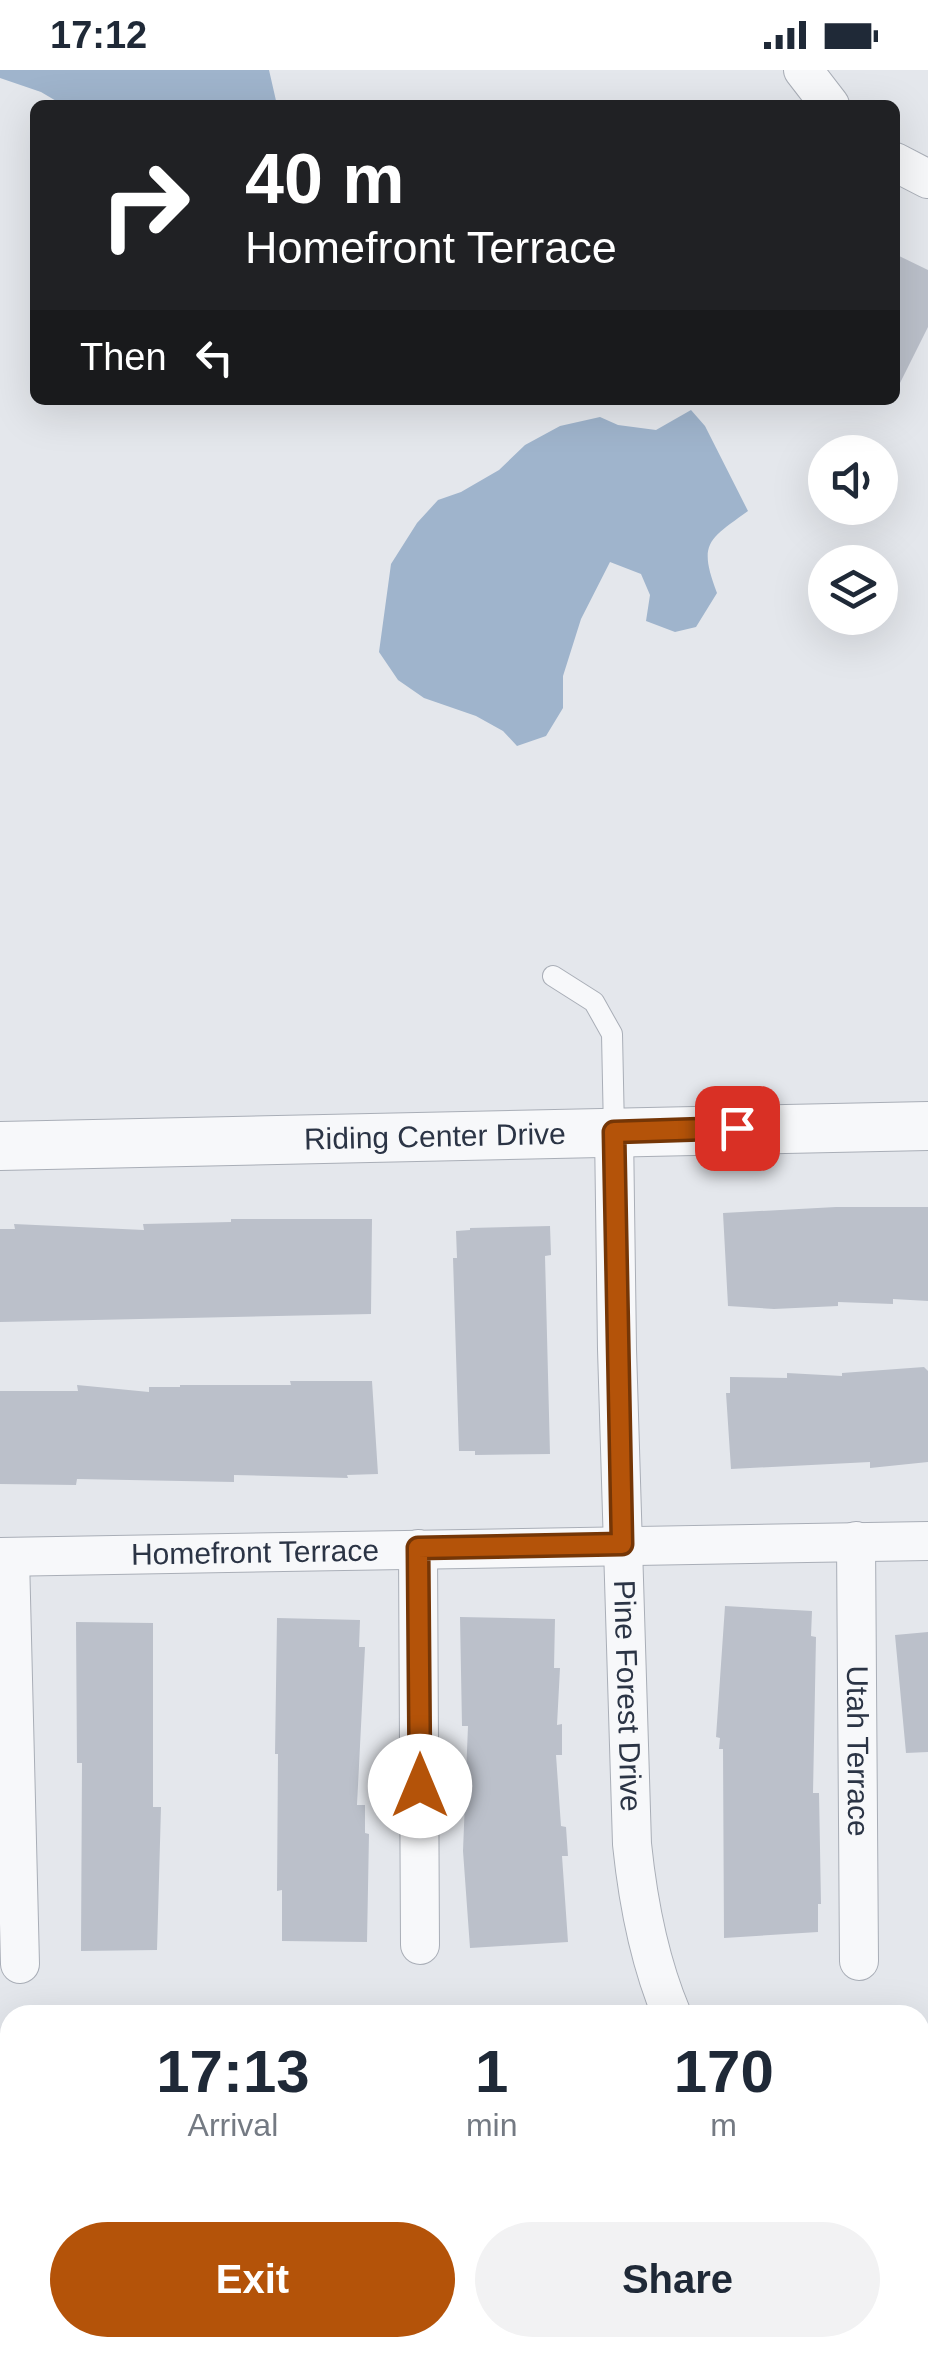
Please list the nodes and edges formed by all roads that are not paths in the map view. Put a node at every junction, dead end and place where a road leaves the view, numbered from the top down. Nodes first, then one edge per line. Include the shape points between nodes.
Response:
1 (803, 70) edge
2 (826, 100) edge
3 (900, 165) edge
4 (928, 179) edge
5 (553, 976) dead end
6 (928, 1126) edge
7 (614, 1132) junction
8 (0, 1146) edge
9 (928, 1540) edge
10 (856, 1541) junction
11 (622, 1544) junction
12 (418, 1548) junction
13 (5, 1557) edge
14 (420, 1945) dead end
15 (858, 1961) dead end
16 (20, 1964) dead end
17 (668, 2005) edge

1 - 2 street
3 - 4 street
5 - 7 lane via 594,1002 612,1034
6 - 7 street, Riding Center Drive
7 - 8 street, Riding Center Drive
7 - 11 street, Pine Forest Drive
9 - 10 street, Homefront Terrace
10 - 11 street, Homefront Terrace
10 - 15 street, Utah Terrace
11 - 12 street, Homefront Terrace
11 - 17 street, Pine Forest Drive via 632,1844 638,1898
12 - 13 street, Homefront Terrace
12 - 14 street
13 - 16 street

